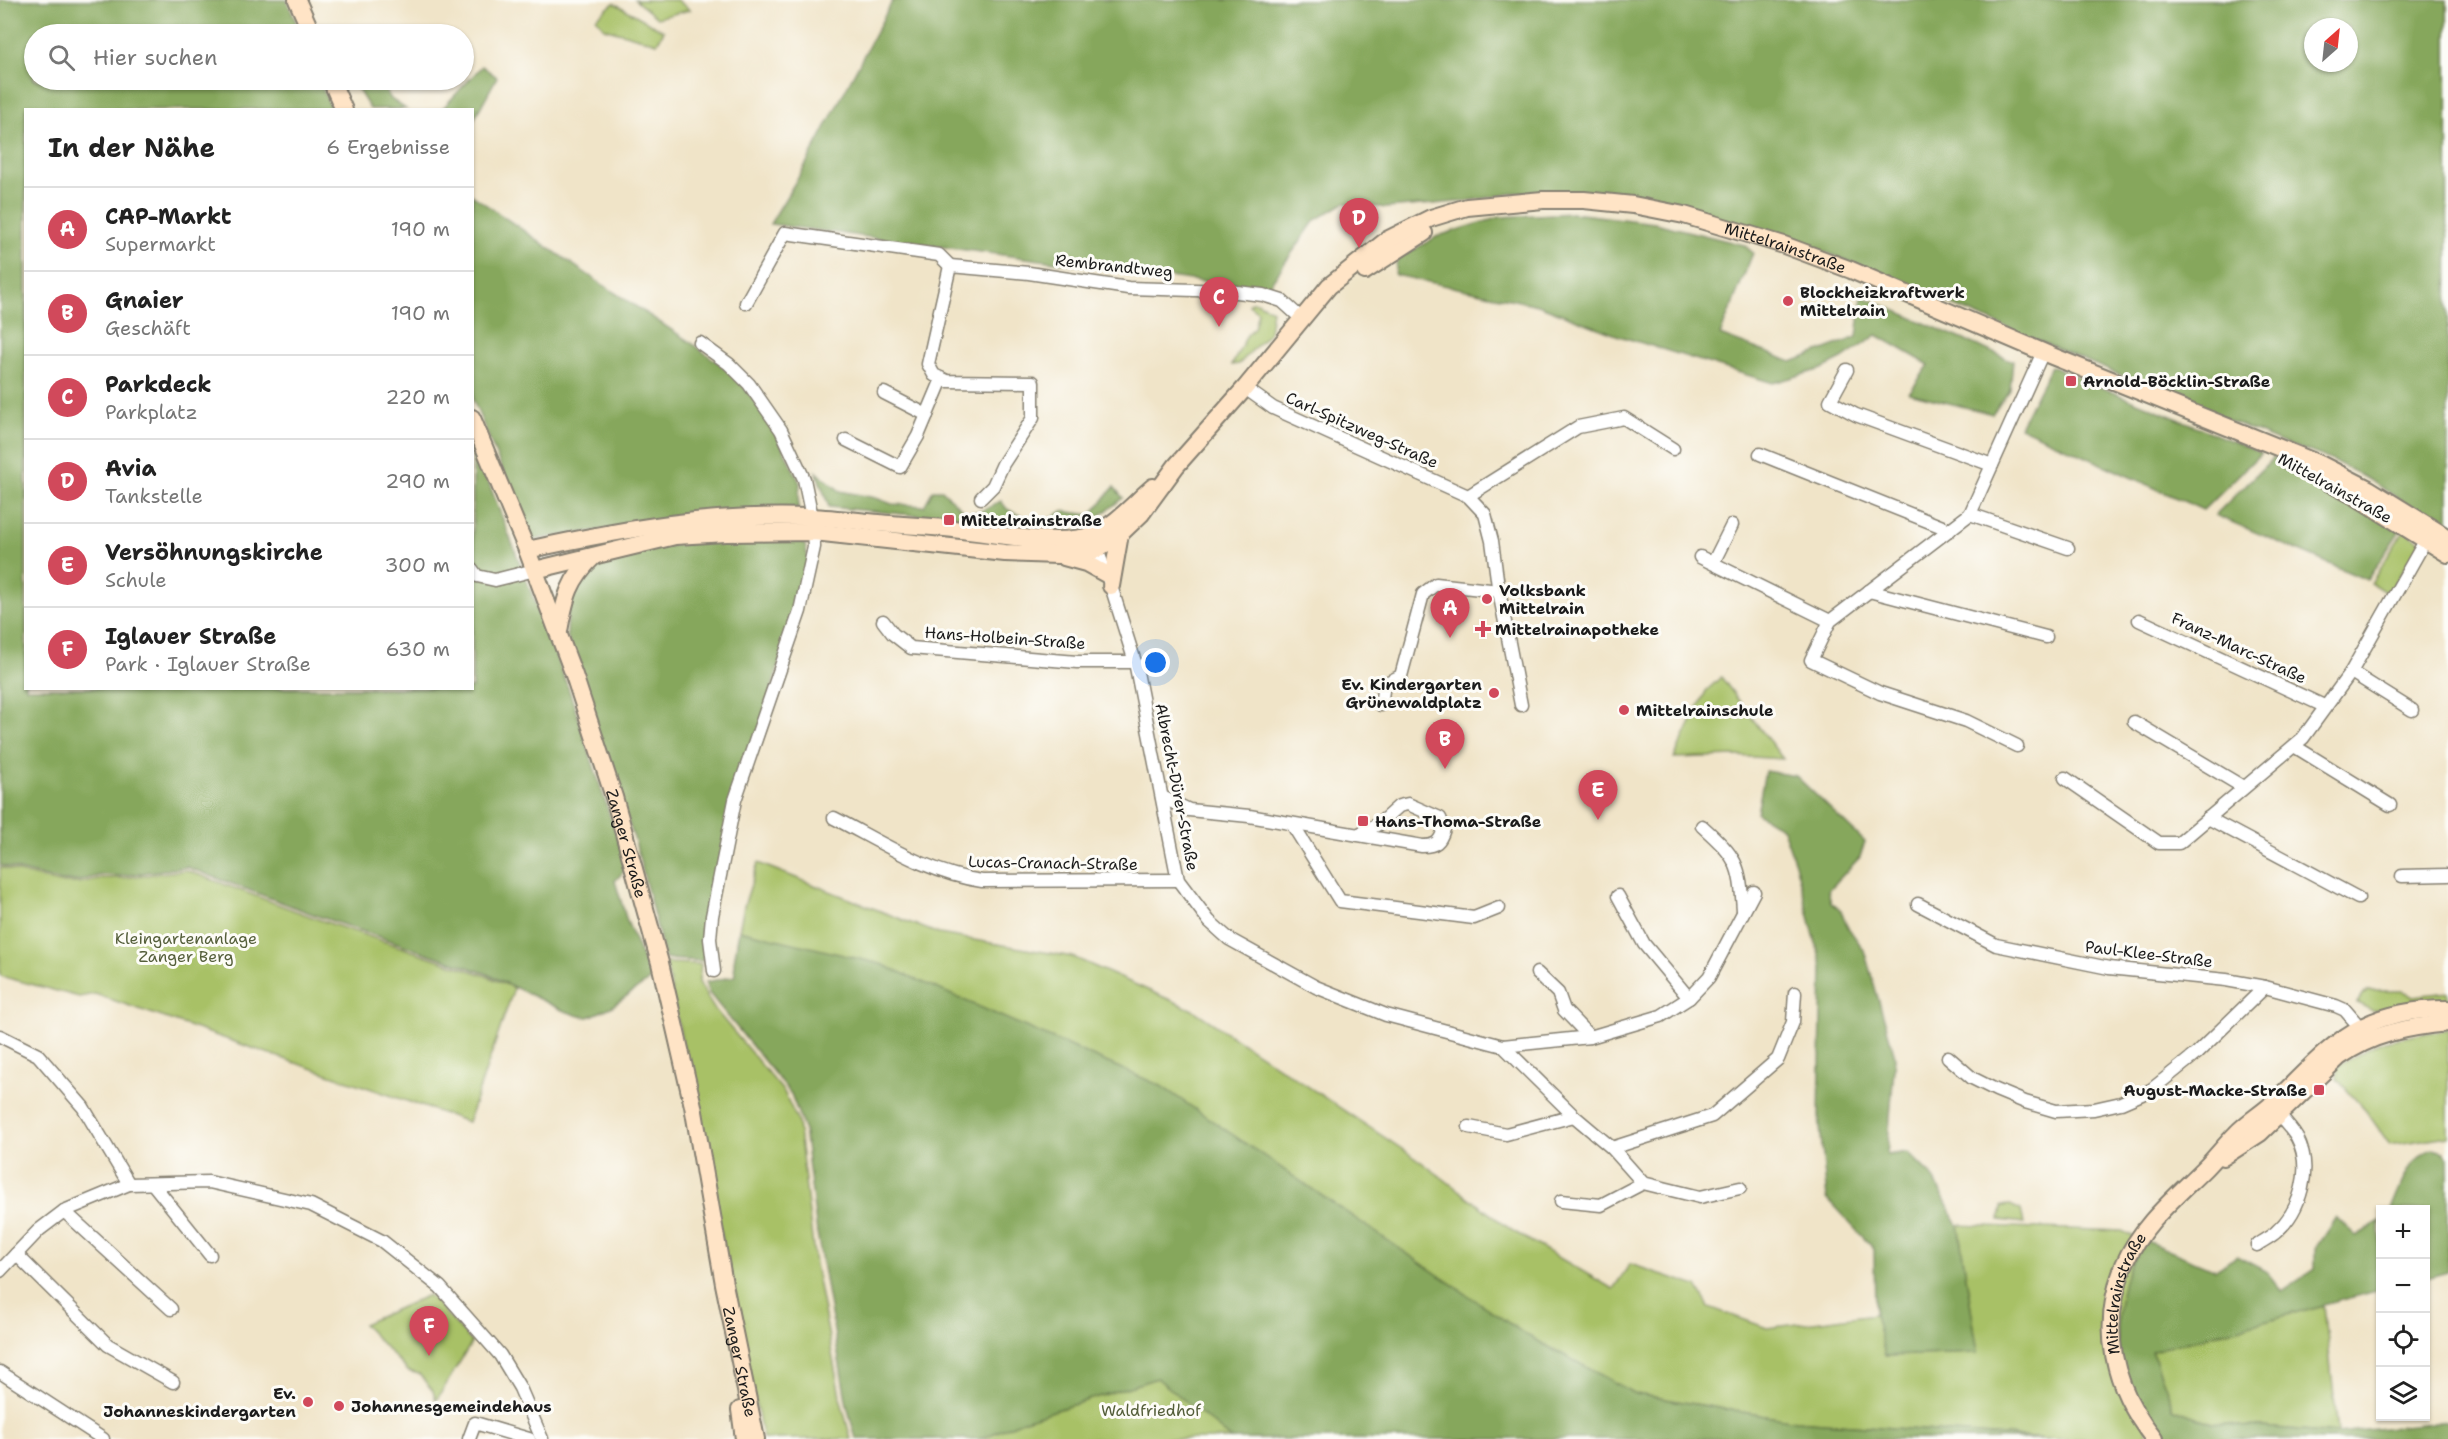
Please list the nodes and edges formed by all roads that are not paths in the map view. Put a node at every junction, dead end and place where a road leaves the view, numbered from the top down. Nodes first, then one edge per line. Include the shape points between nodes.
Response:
1 (297, 0) edge
2 (308, 24) edge
3 (335, 90) edge
4 (343, 108) edge
5 (950, 266) junction
6 (747, 303) dead end
7 (1303, 320) junction
8 (700, 343) dead end
9 (2043, 352) junction
10 (1847, 370) dead end
11 (942, 379) junction
12 (1245, 387) junction
13 (884, 393) dead end
14 (927, 415) junction
15 (474, 423) edge
16 (846, 440) dead end
17 (1673, 449) dead end
18 (1760, 454) dead end
19 (1992, 465) junction
20 (1176, 466) junction
21 (1468, 496) junction
22 (981, 498) dead end
23 (1970, 514) junction
24 (813, 524) junction
25 (1732, 525) dead end
26 (1950, 530) junction
27 (1120, 534) junction
28 (2430, 534) junction
29 (2448, 538) edge
30 (1094, 542) junction
31 (2068, 548) dead end
32 (527, 550) junction
33 (596, 554) junction
34 (2448, 554) edge
35 (1058, 555) junction
36 (1700, 557) dead end
37 (1713, 564) junction
38 (535, 570) junction
39 (474, 572) edge
40 (1108, 580) junction
41 (1499, 591) junction
42 (1869, 591) junction
43 (2139, 620) dead end
44 (883, 621) dead end
45 (1830, 621) junction
46 (559, 632) junction
47 (2046, 637) dead end
48 (1135, 662) junction
49 (2351, 672) junction
50 (1381, 705) dead end
51 (1521, 705) dead end
52 (2324, 706) junction
53 (2412, 710) dead end
54 (2134, 722) dead end
55 (2017, 746) dead end
56 (2294, 746) junction
57 (2065, 778) dead end
58 (2243, 787) junction
59 (1161, 797) junction
60 (2390, 805) dead end
61 (834, 818) dead end
62 (2208, 818) junction
63 (1292, 824) junction
64 (1702, 826) dead end
65 (1358, 835) junction
66 (2448, 875) edge
67 (2402, 876) dead end
68 (1178, 880) junction
69 (1754, 892) dead end
70 (1618, 896) dead end
71 (2358, 898) dead end
72 (1918, 904) dead end
73 (1499, 908) dead end
74 (1743, 910) junction
75 (714, 971) dead end
76 (1537, 973) dead end
77 (2265, 987) junction
78 (1795, 993) dead end
79 (1689, 998) junction
80 (2448, 1010) edge
81 (2448, 1023) edge
82 (2365, 1033) junction
83 (0, 1036) edge
84 (1590, 1037) junction
85 (1503, 1046) junction
86 (1948, 1057) dead end
87 (2274, 1111) junction
88 (1574, 1116) junction
89 (1469, 1127) dead end
90 (1612, 1148) junction
91 (1643, 1183) junction
92 (129, 1184) junction
93 (153, 1184) junction
94 (1740, 1188) dead end
95 (1561, 1202) dead end
96 (64, 1211) junction
97 (2257, 1245) dead end
98 (210, 1254) dead end
99 (6, 1260) edge
100 (724, 1284) junction
101 (171, 1309) dead end
102 (0, 1372) edge
103 (173, 1383) dead end
104 (103, 1439) edge
105 (469, 1439) edge
106 (529, 1439) edge
107 (542, 1439) edge
108 (744, 1439) edge
109 (756, 1439) edge
110 (2154, 1439) edge

1 - 2 street
3 - 4 street
5 - 6 street, Rembrandtweg via 939,255 785,233
5 - 7 street, Rembrandtweg via 1128,288 1263,295 1282,301
5 - 11 street via 928,364 934,375
7 - 9 street, Mittelrainstraße via 1329,286 1387,240 1440,215 1467,207 1584,200 1684,215 1784,245
7 - 12 street, Mittelrainstraße
8 - 24 street via 749,384 781,430 804,479
9 - 19 street
9 - 28 street, Mittelrainstraße via 2220,425
10 - 19 street via 1830,401 1856,415
11 - 14 street
11 - 22 street via 1033,382 1033,418 993,486
12 - 20 street, Mittelrainstraße
12 - 21 street, Carl-Spitzweg-Straße via 1274,408
13 - 14 street
14 - 16 street via 900,467
15 - 32 street, Zanger Straße
17 - 21 street via 1624,418 1578,427
18 - 26 street
19 - 23 street
20 - 27 street, Mittelrainstraße via 1141,514
20 - 30 street, Mittelrainstraße
21 - 41 street, Carl-Spitzweg-Straße via 1485,514
23 - 26 street
23 - 31 street
24 - 30 street, Mittelrainstraße
24 - 32 street, Mittelrainstraße via 739,516 679,521
24 - 33 street, Mittelrainstraße via 675,536
24 - 35 street, Mittelrainstraße via 1005,553
24 - 75 street via 814,547 800,611 735,800 712,916
25 - 37 street
26 - 42 street
27 - 30 street, Mittelrainstraße
27 - 40 street
28 - 29 street, Mittelrainstraße
28 - 34 street, Mittelrainstraße
28 - 49 street
30 - 35 street, Mittelrainstraße
30 - 40 street, Albrecht-Dürer-Straße
32 - 38 street, Zanger Straße
33 - 38 street, Mittelrainstraße
33 - 46 street via 569,588
35 - 40 street via 1086,563
36 - 37 street
37 - 45 street
38 - 39 street via 495,580
38 - 46 street, Zanger Straße
40 - 48 street, Albrecht-Dürer-Straße
41 - 50 street via 1436,584 1424,594 1401,676 1384,684
41 - 51 street, Carl-Spitzweg-Straße
42 - 45 street
42 - 47 street
43 - 52 street, Franz-Marc-Straße
44 - 48 street, Hans-Holbein-Straße via 911,648 1077,662
45 - 55 street via 1811,660 1881,693 1966,722
46 - 100 street, Zanger Straße via 614,797 660,963 693,1106
48 - 59 street, Albrecht-Dürer-Straße
49 - 52 street
49 - 53 street
52 - 56 street
54 - 58 street
56 - 58 street
56 - 60 street
57 - 62 street via 2159,843 2179,843
58 - 62 street
59 - 63 street via 1189,810
59 - 68 street, Albrecht-Dürer-Straße
61 - 68 street, Lucas-Cranach-Straße via 934,869 961,878
62 - 71 street
63 - 65 street
63 - 73 street via 1340,901 1474,918
64 - 74 street via 1727,849 1740,873
65 - 65 street via 1432,846 1444,829 1440,818 1408,804 1399,806 1379,824
66 - 67 street
68 - 85 street, Albrecht-Dürer-Straße via 1209,921 1229,939 1316,987 1386,1015
69 - 74 street, Albrecht-Dürer-Straße
70 - 79 street via 1644,944
72 - 77 street, Paul-Klee-Straße via 1996,945 2109,968
74 - 79 street, Albrecht-Dürer-Straße via 1709,977
76 - 84 street via 1558,993 1564,1010
77 - 82 street, Paul-Klee-Straße via 2345,1010
77 - 86 street via 2197,1053 2151,1090 2094,1109 2056,1111 2025,1102 1972,1078
78 - 90 street via 1793,1022 1778,1059 1712,1116
79 - 84 street, Albrecht-Dürer-Straße via 1660,1016
80 - 82 street, Mittelrainstraße via 2412,1011 2381,1018
81 - 82 street, Mittelrainstraße
82 - 87 street, Mittelrainstraße via 2313,1064
83 - 92 street via 38,1055 83,1107
84 - 85 street, Albrecht-Dürer-Straße
85 - 88 street
87 - 97 street via 2297,1138 2304,1158 2303,1187 2287,1220
87 - 110 street, Mittelrainstraße via 2260,1133 2207,1166 2148,1225 2125,1264 2111,1320 2112,1346 2128,1402
88 - 89 street via 1506,1134
88 - 90 street
90 - 91 street
91 - 94 street via 1700,1197
91 - 95 street via 1601,1205
92 - 93 street
92 - 96 street
93 - 98 street
93 - 107 street via 209,1182 311,1205 382,1241 440,1287 494,1347 519,1388
96 - 99 street
96 - 101 street
99 - 103 street via 108,1345
100 - 108 street, Zanger Straße
100 - 109 street, Zanger Straße
102 - 104 street
105 - 106 street via 475,1423

